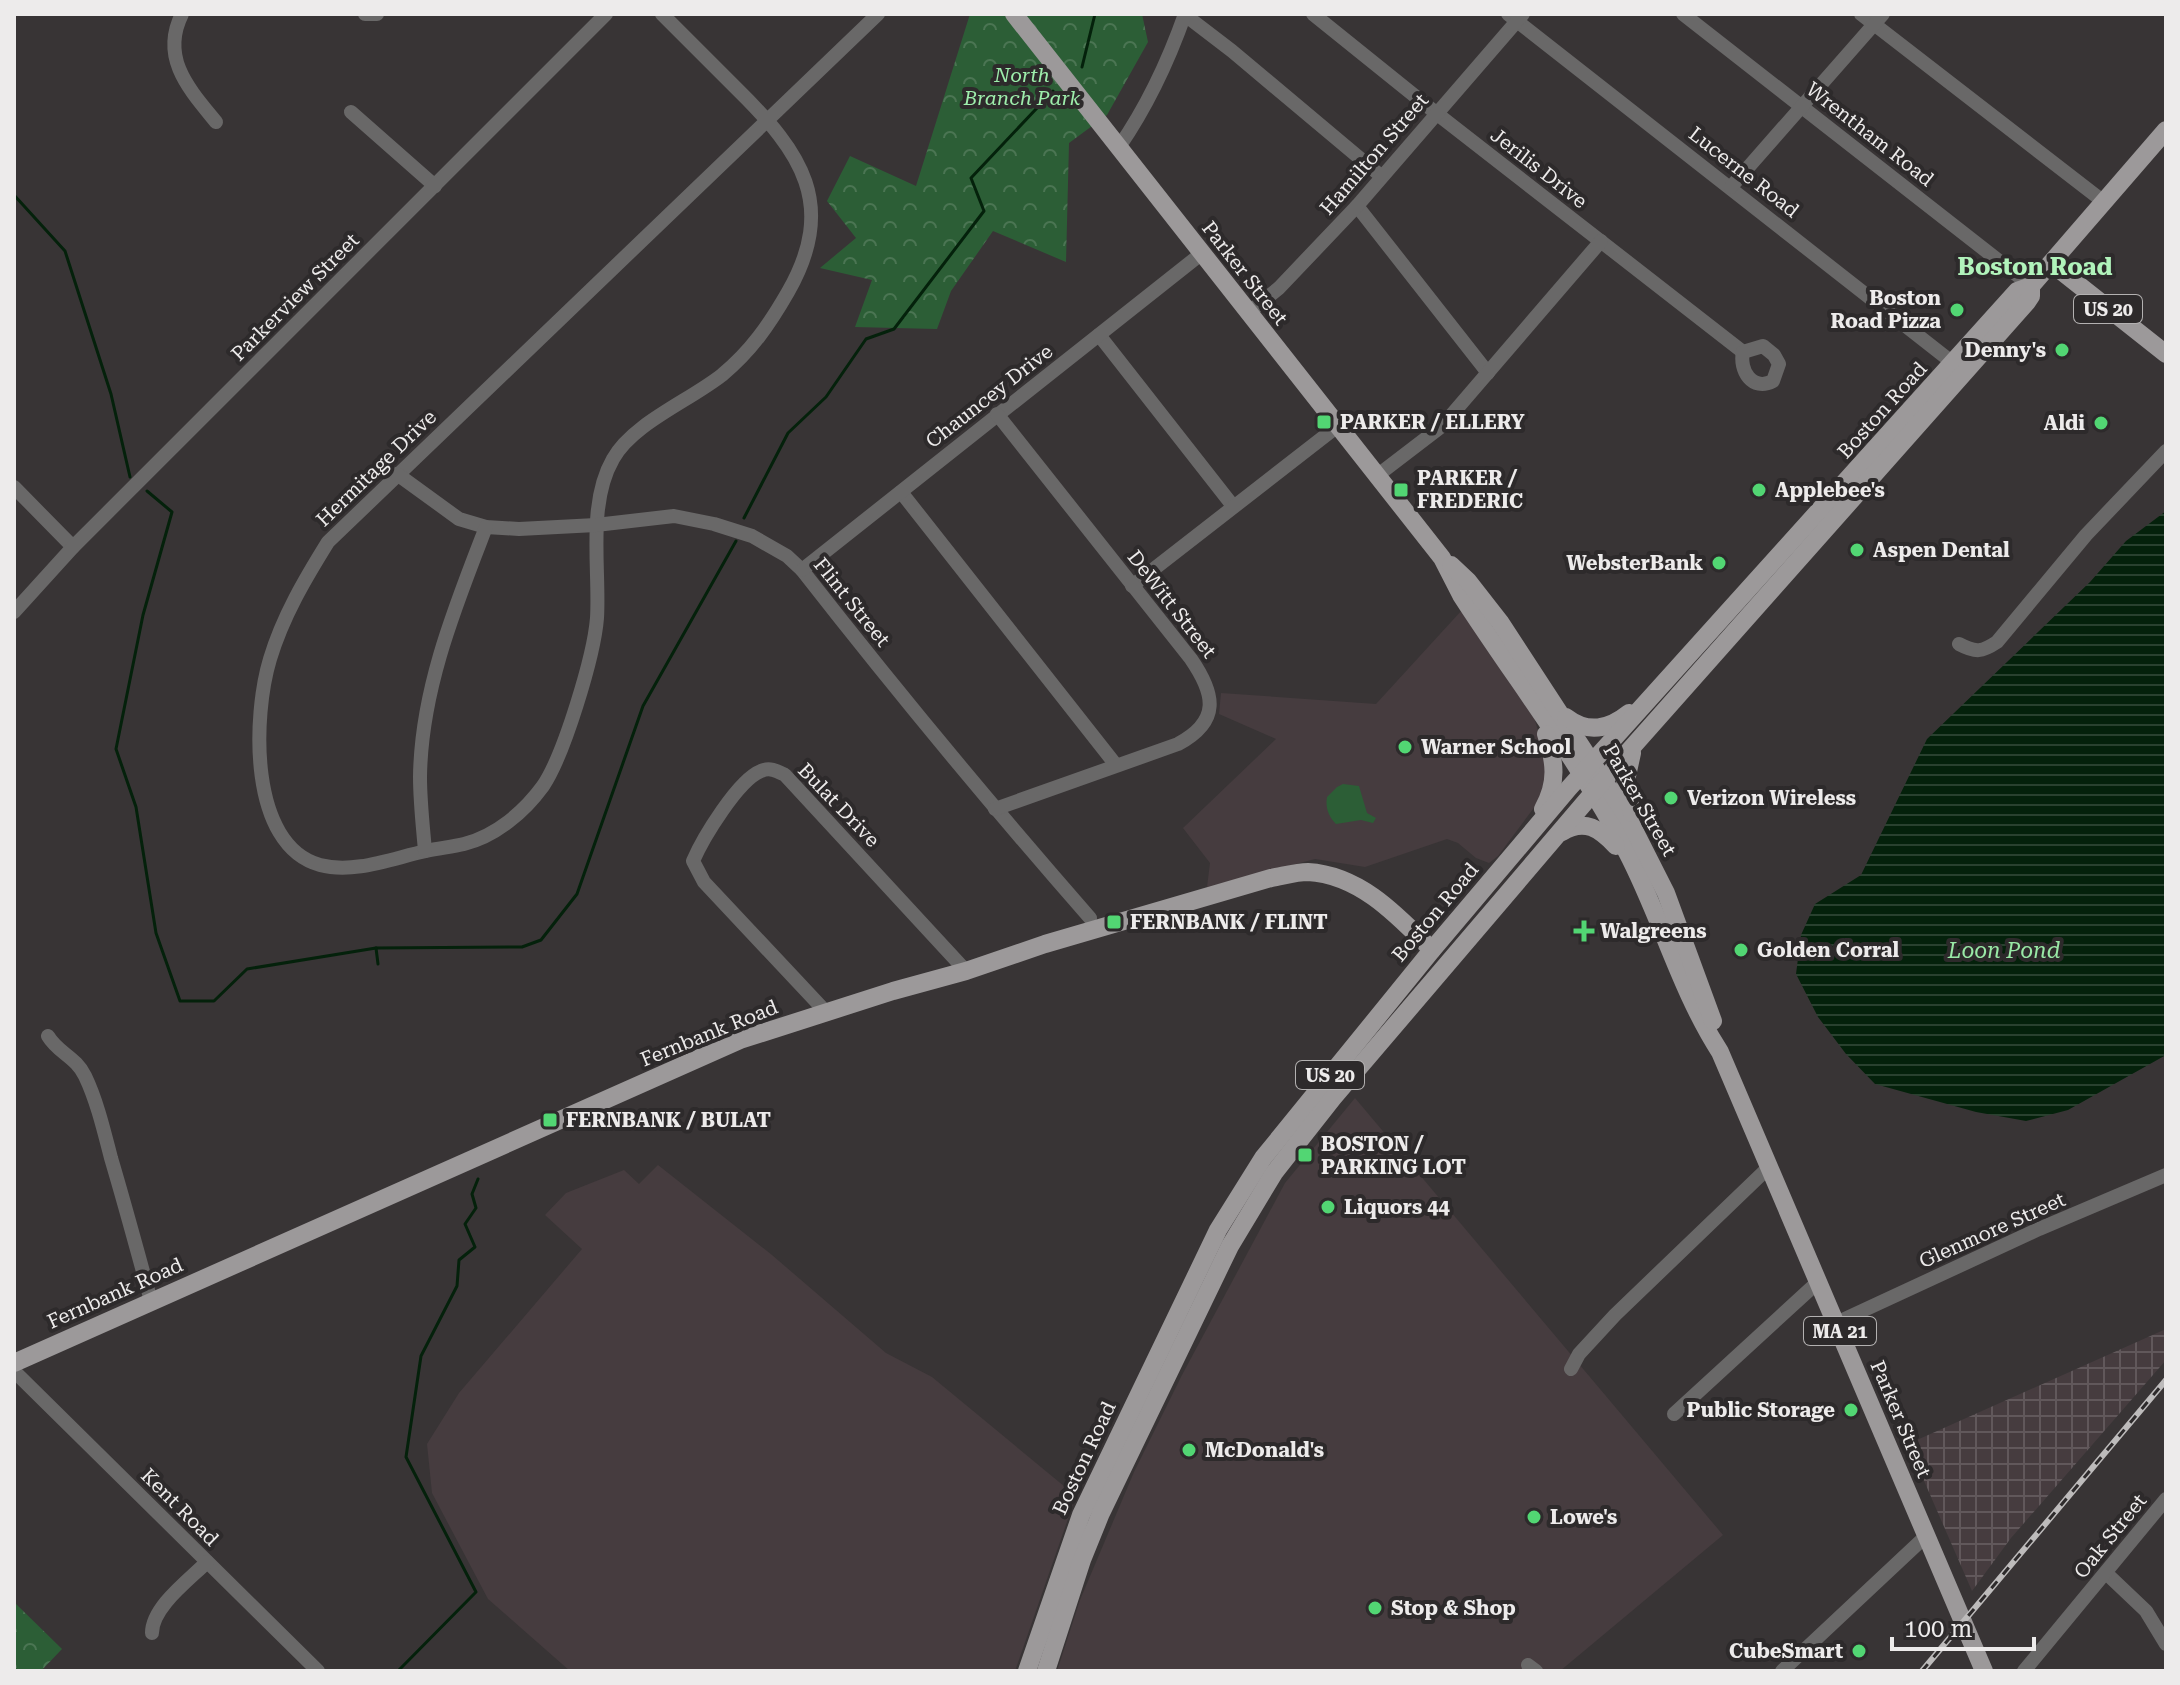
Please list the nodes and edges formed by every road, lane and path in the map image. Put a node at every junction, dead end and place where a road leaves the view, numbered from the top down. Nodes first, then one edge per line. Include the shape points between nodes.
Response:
1 (182, 14) edge
2 (365, 14) edge
3 (377, 14) edge
4 (606, 14) edge
5 (662, 14) edge
6 (878, 14) edge
7 (1014, 14) edge
8 (1185, 14) edge
9 (1313, 14) edge
10 (1683, 14) edge
11 (1861, 14) edge
12 (1516, 16) edge
13 (1878, 19) edge
14 (1801, 105) junction
15 (351, 112) dead end
16 (1436, 113) junction
17 (769, 120) junction
18 (216, 122) dead end
19 (2166, 130) edge
20 (1119, 147) junction
21 (1381, 176) junction
22 (435, 186) junction
23 (1731, 187) junction
24 (2104, 202) junction
25 (1357, 206) junction
26 (1601, 241) junction
27 (1201, 254) junction
28 (2051, 263) junction
29 (2031, 286) junction
30 (1248, 313) junction
31 (1099, 335) junction
32 (1743, 352) dead end
33 (2166, 354) edge
34 (1953, 363) junction
35 (1488, 373) junction
36 (997, 414) junction
37 (1339, 425) junction
38 (2166, 451) edge
39 (397, 474) junction
40 (1378, 475) junction
41 (14, 487) edge
42 (901, 492) junction
43 (1233, 506) junction
44 (596, 525) junction
45 (486, 527) junction
46 (73, 547) junction
47 (1442, 558) junction
48 (802, 570) junction
49 (1132, 586) junction
50 (14, 612) edge
51 (1959, 644) dead end
52 (1662, 685) junction
53 (1553, 702) junction
54 (1534, 706) junction
55 (1644, 734) junction
56 (1116, 765) junction
57 (1587, 769) junction
58 (1599, 787) junction
59 (995, 809) junction
60 (1525, 839) junction
61 (1554, 839) junction
62 (425, 851) junction
63 (1643, 864) junction
64 (1090, 918) dead end
65 (1432, 950) junction
66 (966, 971) junction
67 (826, 1012) junction
68 (48, 1036) dead end
69 (1769, 1167) junction
70 (2166, 1175) edge
71 (1819, 1281) junction
72 (151, 1301) junction
73 (1836, 1323) junction
74 (14, 1363) edge
75 (1571, 1369) dead end
76 (14, 1371) edge
77 (1674, 1414) dead end
78 (2166, 1499) edge
79 (1926, 1536) junction
80 (207, 1562) junction
81 (2106, 1573) junction
82 (152, 1633) dead end
83 (2166, 1644) edge
84 (309, 1668) edge
85 (1027, 1671) edge
86 (1046, 1671) edge
87 (1782, 1671) edge
88 (1984, 1671) edge
89 (2024, 1671) edge

1 - 18 street via 174,41 177,68
2 - 3 street
4 - 22 street, Parkerview Street
5 - 17 street, Hermitage Drive
6 - 17 street, Hermitage Drive
7 - 20 main road, Parker Street
8 - 20 street via 1165,69
8 - 21 street
9 - 16 street, Jerilis Drive
10 - 14 street, Wrentham Road
11 - 13 street
12 - 16 street, Hamilton Street
12 - 23 street, Lucerne Road
13 - 14 street
13 - 24 street
14 - 23 street
14 - 29 street, Wrentham Road
15 - 22 street
16 - 21 street, Hamilton Street
16 - 26 street, Jerilis Drive
17 - 39 street, Hermitage Drive
17 - 44 street, Hermitage Drive via 797,158 809,189 808,247 796,278 747,354 626,441 605,477
19 - 24 main road, Boston Road
20 - 27 main road, Parker Street
21 - 25 street, Hamilton Street
22 - 46 street, Parkerview Street
23 - 34 street, Lucerne Road
24 - 28 main road, Boston Road
25 - 30 street, Hamilton Street
25 - 35 street
26 - 32 street, Jerilis Drive
26 - 35 street
27 - 30 main road, Parker Street
27 - 31 street, Chauncey Drive
28 - 29 main road, Boston Road / US 20
28 - 33 main road, US 20
29 - 34 main road, Boston Road / US 20 via 2017,291
29 - 55 main road, Boston Road / US 20 via 2027,302
30 - 37 main road, Parker Street
31 - 36 street, Chauncey Drive
31 - 43 street
34 - 52 main road, Boston Road / US 20
35 - 40 street via 1442,426
36 - 42 street, Chauncey Drive
36 - 49 street, DeWitt Street
37 - 40 main road, Parker Street
37 - 43 street
38 - 51 street via 2086,535 1997,642 1973,652
39 - 45 street, Flint Street via 459,519
39 - 62 street, Hermitage Drive via 328,542 294,598 264,687 261,773 283,838 318,864 370,864
40 - 47 main road, Parker Street
41 - 46 street
42 - 48 street, Chauncey Drive
42 - 56 street
43 - 49 street
44 - 45 street, Flint Street
44 - 48 street, Flint Street via 674,516 696,520 752,536
44 - 62 street, Hermitage Drive via 597,621 576,705 545,783 519,813 490,834
45 - 62 street via 457,600 427,706 420,777
46 - 50 street, Parkerview Street
47 - 53 main road, Parker Street via 1490,608
47 - 54 main road, Parker Street
48 - 59 street, Flint Street
49 - 56 street, DeWitt Street via 1205,679 1211,709 1190,737
52 - 53 main road via 1603,728 1579,725
52 - 57 main road, Boston Road / US 20
53 - 57 main road, Parker Street
54 - 57 main road, Parker Street
54 - 60 main road via 1553,756 1554,788
55 - 58 main road, Boston Road / US 20
55 - 63 main road via 1631,756 1625,785
56 - 59 street, DeWitt Street
57 - 58 main road, Parker Street / MA 21
57 - 60 main road, Boston Road / US 20
58 - 61 main road, Boston Road / US 20
58 - 63 main road, Parker Street / MA 21
59 - 64 street, Flint Street
60 - 65 main road, Boston Road / US 20
61 - 63 main road via 1569,828 1587,825
61 - 86 main road, Boston Road / US 20 via 1333,1098 1250,1208 1094,1528
63 - 69 main road, Parker Street / MA 21 via 1670,903 1720,1052
65 - 66 main road, Fernbank Road via 1360,887 1306,872 1271,878
65 - 85 main road, Boston Road / US 20 via 1268,1151 1225,1217 1077,1523
66 - 67 main road, Fernbank Road
66 - 67 street, Bulat Drive via 785,775 771,768 760,771 730,801 693,861 704,882
67 - 72 main road, Fernbank Road via 740,1040
68 - 72 street via 86,1077
69 - 71 main road, Parker Street / MA 21
69 - 75 street via 1615,1315
70 - 73 street, Glenmore Street
71 - 73 main road, Parker Street / MA 21
71 - 77 street
72 - 74 main road, Fernbank Road
73 - 79 main road, Parker Street / MA 21
76 - 80 street, Kent Road
78 - 81 street, Oak Street
79 - 87 street
79 - 88 main road, Parker Street / MA 21
80 - 82 street via 158,1611
80 - 84 street, Kent Road
81 - 83 street via 2146,1611
81 - 89 street, Oak Street

